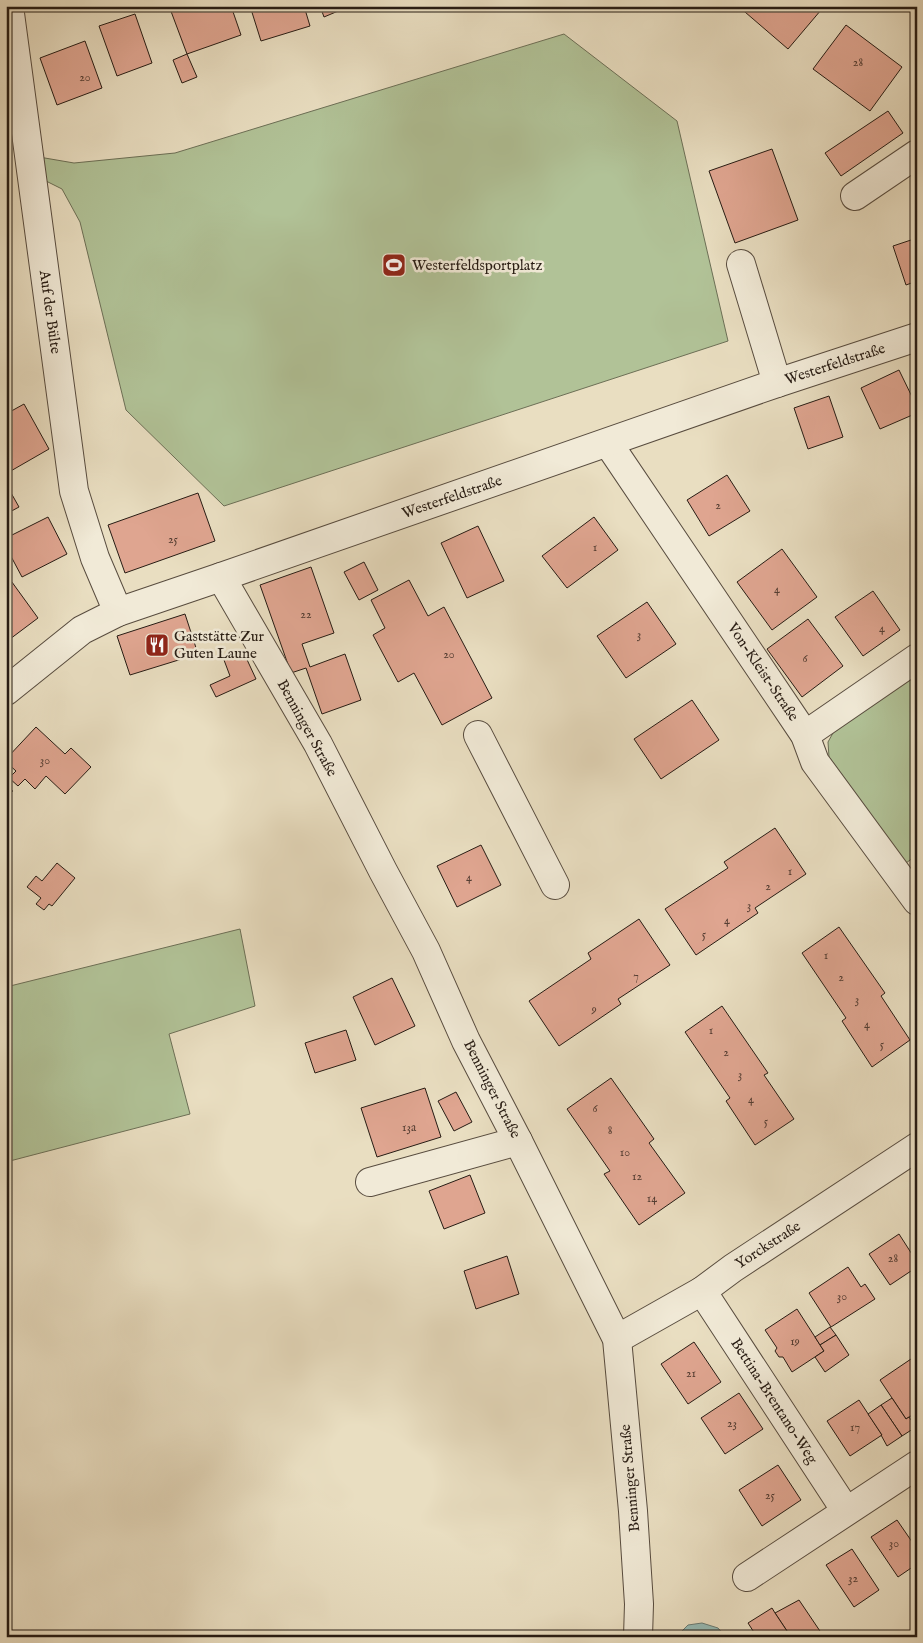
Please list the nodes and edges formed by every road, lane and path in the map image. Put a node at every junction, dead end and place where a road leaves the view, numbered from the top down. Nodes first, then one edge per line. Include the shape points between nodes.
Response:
1 (9, 6) edge
2 (917, 154) edge
3 (855, 196) dead end
4 (741, 264) dead end
5 (917, 337) edge
6 (777, 382) junction
7 (608, 443) junction
8 (221, 577) junction
9 (118, 612) junction
10 (917, 658) edge
11 (6, 691) edge
12 (805, 734) junction
13 (478, 735) dead end
14 (555, 885) dead end
15 (917, 901) edge
16 (518, 1141) junction
17 (917, 1147) edge
18 (370, 1182) dead end
19 (702, 1291) junction
20 (617, 1339) junction
21 (917, 1465) edge
22 (846, 1510) junction
23 (747, 1577) dead end
24 (638, 1637) edge

1 - 9 street, Auf der Bülte via 74,491 95,558
2 - 3 street
4 - 6 street
5 - 6 street, Westerfeldstraße
6 - 7 street, Westerfeldstraße
7 - 8 street, Westerfeldstraße
7 - 12 street, Von-Kleist-Straße
8 - 9 street, Westerfeldstraße
8 - 16 street, Benninger Straße via 318,744 426,951 466,1041
9 - 11 street, Westerfeldstraße via 82,630
10 - 12 street
12 - 15 street, Von-Kleist-Straße via 815,762
13 - 14 street
16 - 18 street
16 - 20 street, Benninger Straße
17 - 19 street, Yorckstraße
19 - 20 street, Yorckstraße
19 - 22 street, Bettina-Brentano-Weg
20 - 24 street, Benninger Straße via 633,1511
21 - 22 street
22 - 23 street

